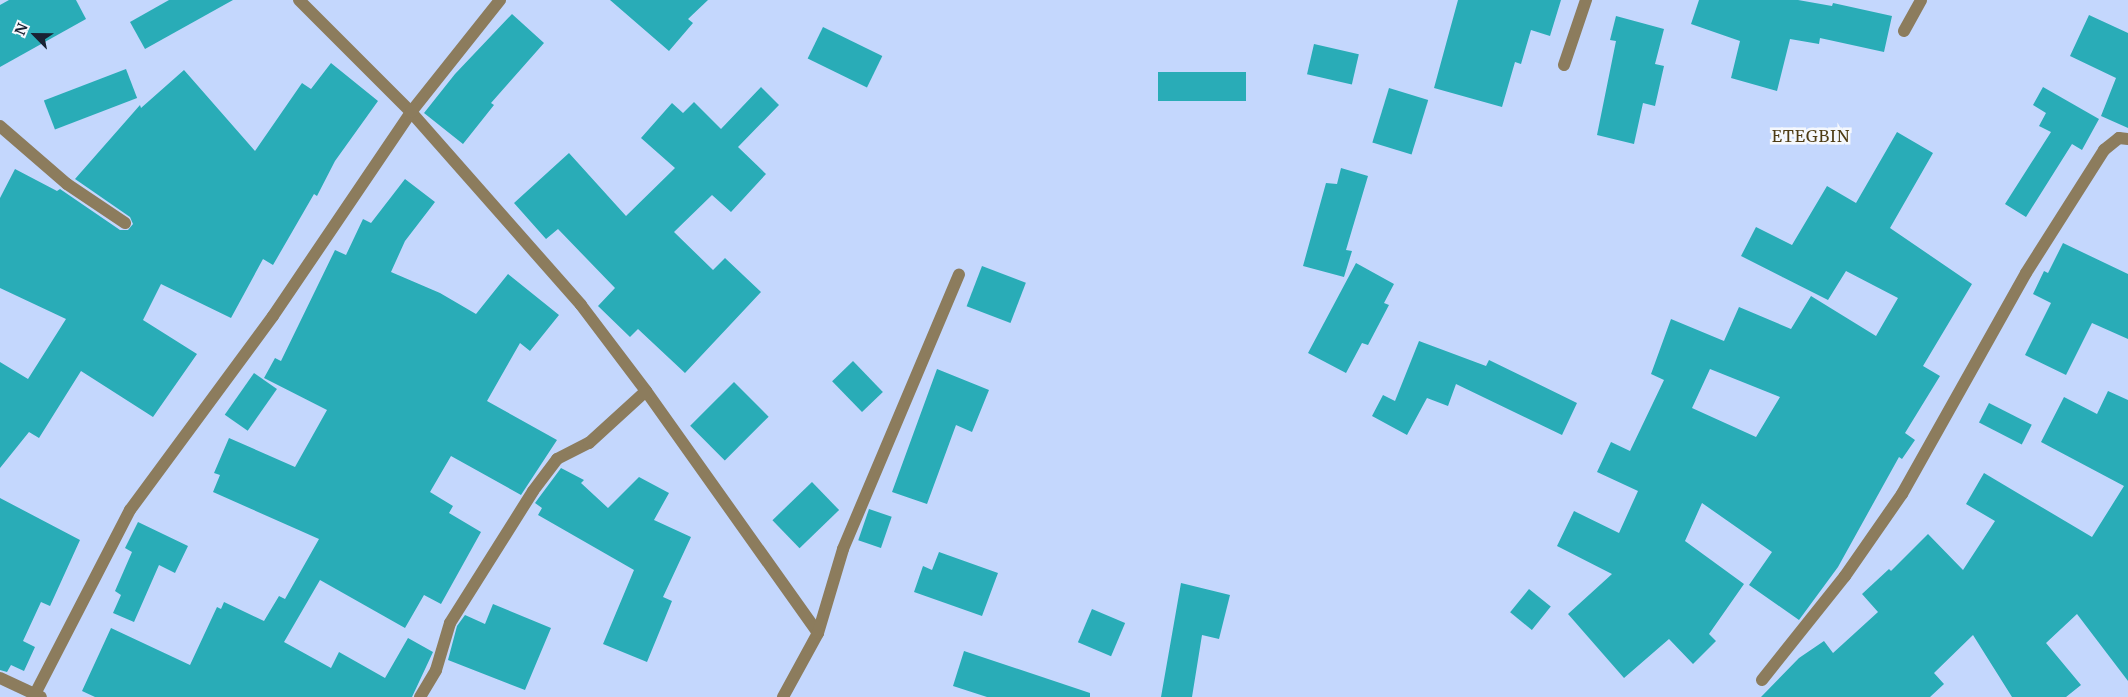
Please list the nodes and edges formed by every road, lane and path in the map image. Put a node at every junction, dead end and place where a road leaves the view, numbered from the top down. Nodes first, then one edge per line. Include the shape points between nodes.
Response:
1 (299, 0) edge
2 (500, 0) edge
3 (1586, 0) edge
4 (1921, 0) edge
5 (1904, 31) dead end
6 (1564, 66) dead end
7 (411, 112) junction
8 (0, 126) edge
9 (2128, 139) edge
10 (125, 223) dead end
11 (960, 275) dead end
12 (646, 391) junction
13 (818, 633) junction
14 (0, 678) edge
15 (1762, 680) dead end
16 (38, 696) edge
17 (420, 697) edge
18 (783, 697) edge

1 - 7 street
2 - 7 street
3 - 6 street
4 - 5 street
7 - 12 street via 581,305
7 - 16 street via 273,316 130,510
8 - 10 street via 67,184
9 - 15 street via 2119,138 2104,150 2026,273 1902,494 1845,576
11 - 13 street via 843,549
12 - 13 street
12 - 17 street via 589,442 557,459 533,491 450,623 436,670
13 - 18 street
14 - 16 street

